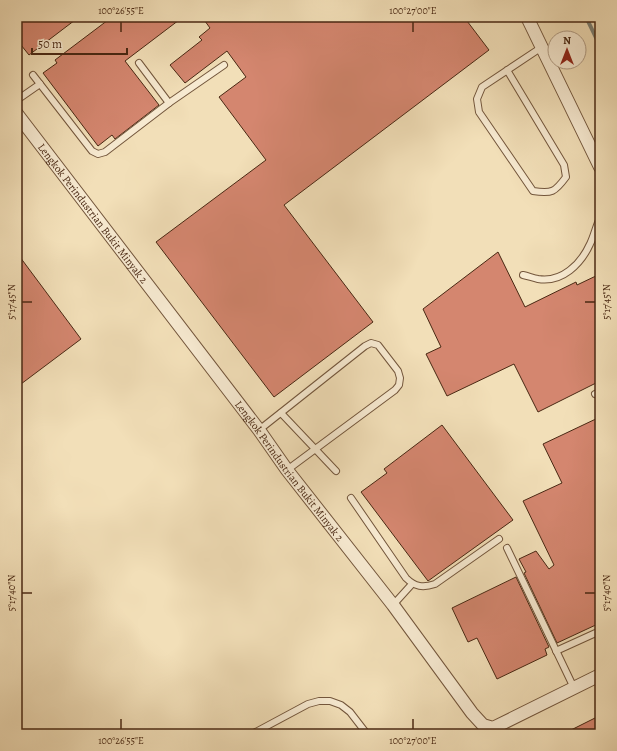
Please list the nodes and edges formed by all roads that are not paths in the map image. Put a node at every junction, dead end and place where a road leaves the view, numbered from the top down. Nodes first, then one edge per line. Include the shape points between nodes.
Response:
1 (527, 17) edge
2 (542, 47) junction
3 (139, 63) dead end
4 (224, 65) dead end
5 (508, 70) junction
6 (33, 75) dead end
7 (40, 84) junction
8 (17, 100) edge
9 (169, 103) junction
10 (17, 114) edge
11 (600, 167) edge
12 (600, 218) edge
13 (523, 275) dead end
14 (282, 413) junction
15 (259, 430) junction
16 (315, 449) junction
17 (287, 470) junction
18 (336, 471) dead end
19 (351, 498) dead end
20 (499, 539) dead end
21 (508, 548) dead end
22 (412, 584) junction
23 (393, 605) junction
24 (600, 631) edge
25 (556, 651) junction
26 (600, 675) edge
27 (574, 688) junction
28 (252, 734) edge
29 (368, 734) edge

1 - 2 street
2 - 5 lane
2 - 11 street
3 - 9 lane
4 - 9 lane
5 - 5 lane via 482,87 477,99 479,112 533,191 546,193 557,189 566,177 564,165
6 - 7 lane
7 - 8 lane
7 - 9 lane via 92,151 98,154 105,152
10 - 15 street, Lengkok Perindustrian Bukit Minyak 2
12 - 13 lane via 591,243 581,260 567,273 553,279 539,280
14 - 15 lane
14 - 16 lane
14 - 16 lane via 365,346 371,343 378,345 398,371 399,385
15 - 17 street, Lengkok Perindustrian Bukit Minyak 2
16 - 17 lane
16 - 18 lane
17 - 23 street, Lengkok Perindustrian Bukit Minyak 2
19 - 22 lane
20 - 22 lane via 435,584 424,587
21 - 25 lane
22 - 23 lane
23 - 27 street, Lengkok Perindustrian Bukit Minyak 2 via 483,725 493,728
24 - 25 lane
25 - 27 lane
26 - 27 street, Lengkok Perindustrian Bukit Minyak 2
28 - 29 lane via 308,704 319,701 341,705

